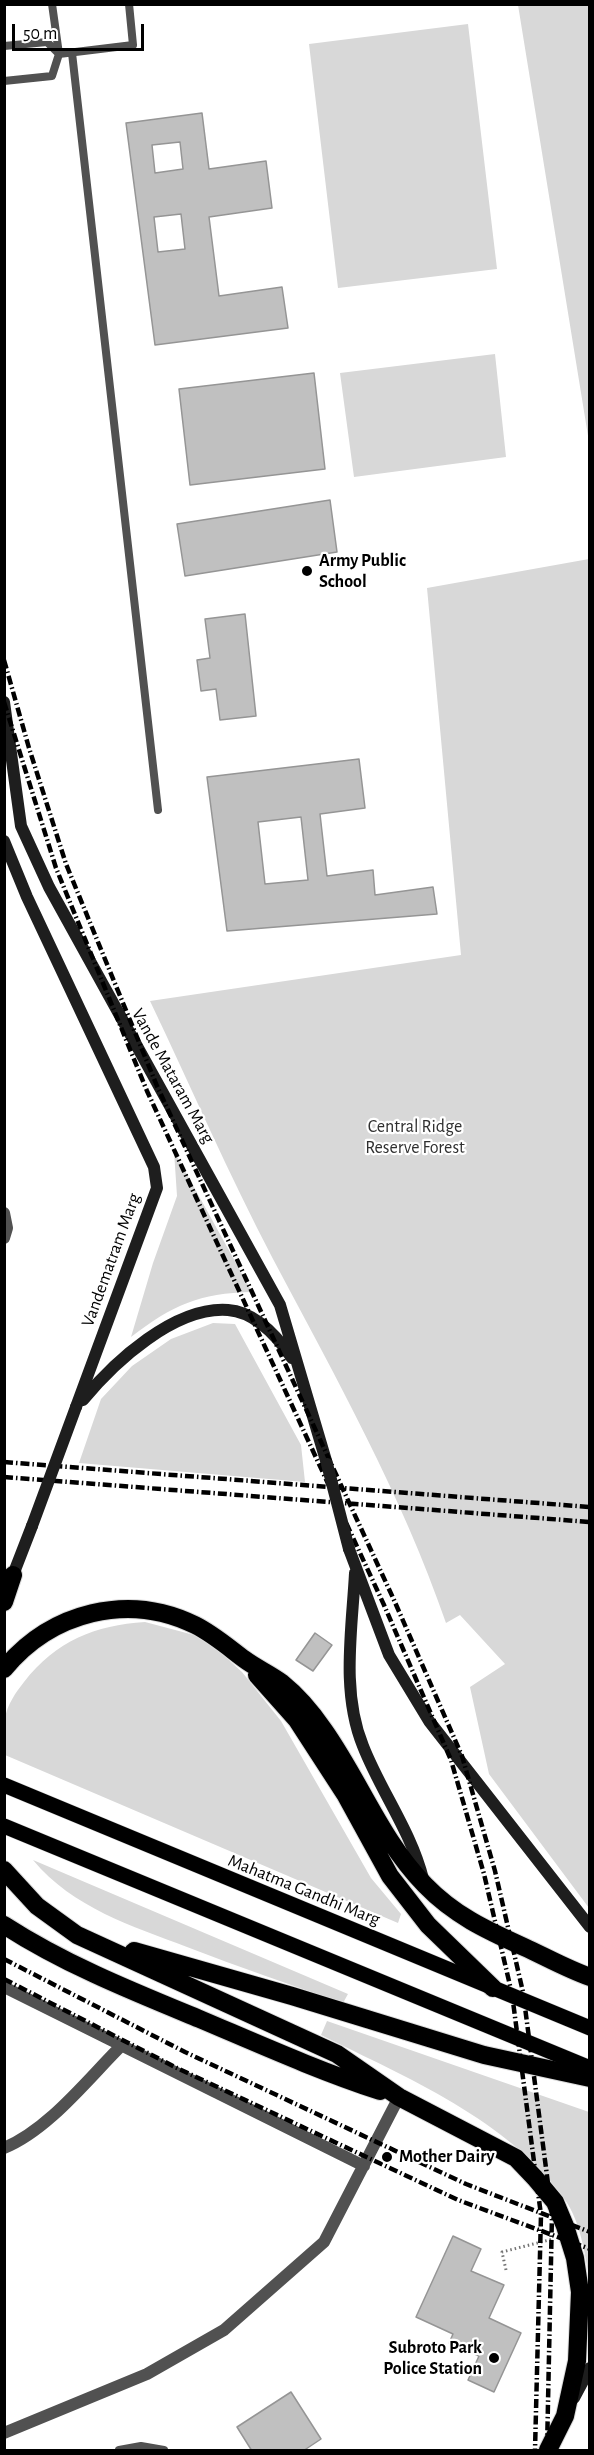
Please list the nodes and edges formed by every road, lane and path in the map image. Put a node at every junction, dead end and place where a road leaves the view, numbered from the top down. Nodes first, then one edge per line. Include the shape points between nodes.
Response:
1 (52, 4) edge
2 (129, 4) edge
3 (4, 46) edge
4 (72, 53) junction
5 (59, 54) junction
6 (4, 81) edge
7 (4, 702) edge
8 (158, 810) dead end
9 (4, 841) edge
10 (4, 1213) edge
11 (4, 1238) edge
12 (298, 1365) junction
13 (76, 1407) junction
14 (356, 1569) junction
15 (9, 1580) edge
16 (4, 1602) edge
17 (244, 1660) junction
18 (4, 1669) edge
19 (4, 1785) edge
20 (4, 1826) edge
21 (4, 1870) edge
22 (424, 1885) junction
23 (4, 1925) edge
24 (590, 1927) edge
25 (77, 1935) junction
26 (590, 1977) edge
27 (4, 1987) edge
28 (493, 1988) junction
29 (590, 2028) edge
30 (120, 2047) junction
31 (590, 2068) edge
32 (590, 2078) edge
33 (399, 2097) junction
34 (4, 2148) edge
35 (364, 2166) junction
36 (568, 2235) junction
37 (506, 2270) dead end
38 (590, 2368) edge
39 (566, 2416) junction
40 (4, 2433) edge
41 (119, 2451) edge
42 (164, 2451) edge
43 (548, 2451) edge

1 - 5 lane
2 - 4 lane via 133,45
3 - 5 lane via 47,42
4 - 5 lane
4 - 8 lane
5 - 6 lane via 52,76
7 - 12 main road, Vande Mataram Marg via 21,826 49,887 280,1305
9 - 13 main road, Vandematram Marg via 154,1167 157,1188
10 - 11 street
12 - 13 main road via 270,1330 253,1318 228,1310 208,1312 180,1322 136,1347
12 - 14 main road, Vande Mataram Marg, bridge
13 - 15 main road, Vandematram Marg, bridge
14 - 22 main road via 349,1673 352,1709 369,1761 416,1852
14 - 24 main road via 389,1655 429,1721
15 - 16 highway
17 - 18 highway via 193,1624 137,1609 98,1611 73,1618 19,1651
17 - 22 highway via 282,1683 323,1729 389,1842
17 - 28 highway via 297,1720 345,1794 390,1876 428,1925
19 - 28 main road, Mahatma Gandhi Marg
20 - 31 main road
21 - 25 highway via 37,1906
22 - 26 highway via 473,1924
23 - 33 highway via 106,1980 330,2075
25 - 32 highway via 484,2055
25 - 33 highway via 337,2054
27 - 30 street
28 - 29 main road, Mahatma Gandhi Marg
30 - 34 street via 65,2103 18,2142
30 - 35 street
33 - 35 street
33 - 36 highway via 516,2158 555,2202
35 - 40 street via 324,2242 224,2330 147,2374
36 - 37 path via 502,2252
36 - 39 highway via 580,2292 577,2361
38 - 39 main road
39 - 43 highway
41 - 42 lane via 141,2446

